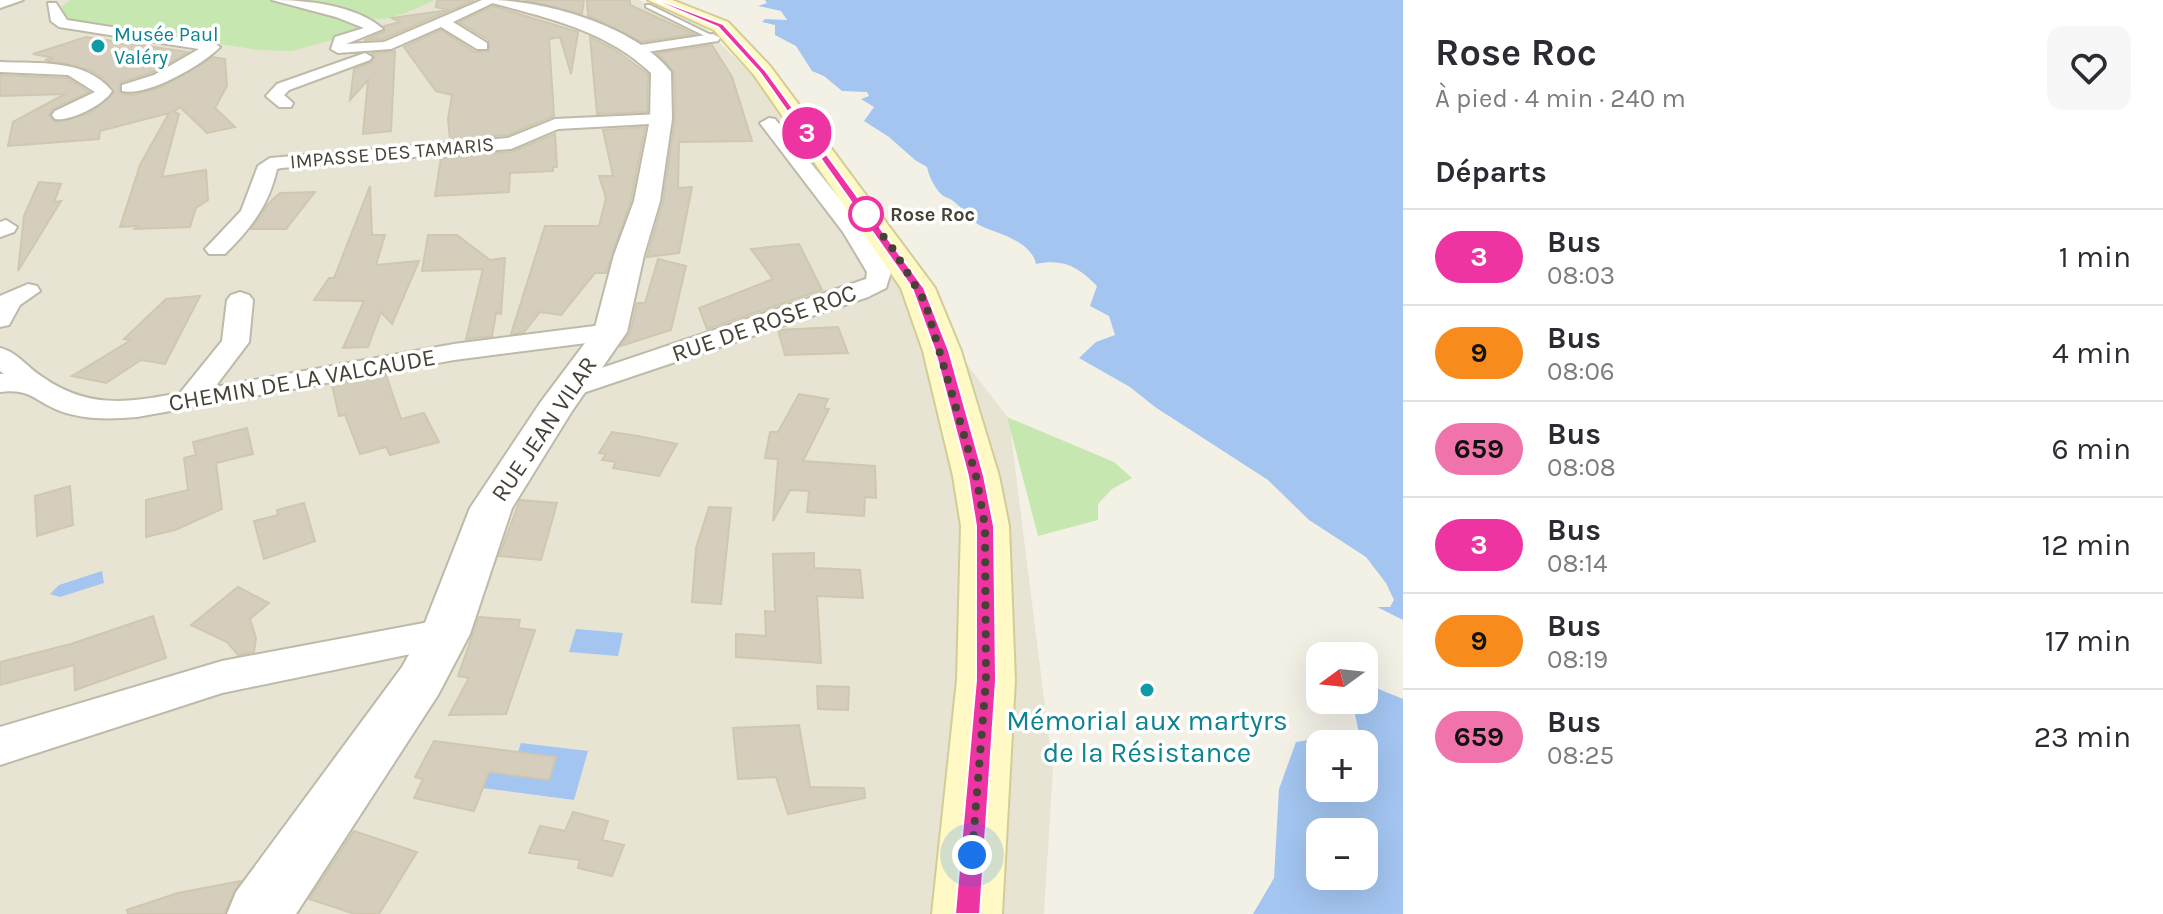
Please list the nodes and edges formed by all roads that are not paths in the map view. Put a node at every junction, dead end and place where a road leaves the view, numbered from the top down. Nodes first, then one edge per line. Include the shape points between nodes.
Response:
1 (17, 0) edge
2 (278, 0) edge
3 (495, 0) edge
4 (51, 3) edge
5 (653, 3) edge
6 (0, 4) edge
7 (441, 21) junction
8 (713, 38) joint
9 (482, 46) dead end
10 (338, 49) junction
11 (634, 50) junction
12 (365, 57) junction
13 (384, 65) dead end
14 (0, 67) edge
15 (176, 69) junction
16 (178, 88) dead end
17 (133, 89) dead end
18 (285, 103) dead end
19 (61, 115) dead end
20 (661, 119) junction
21 (769, 123) dead end
22 (866, 229) junction
23 (217, 249) dead end
24 (28, 291) dead end
25 (240, 300) dead end
26 (0, 319) edge
27 (610, 332) junction
28 (0, 356) edge
29 (14, 382) edge
30 (570, 388) junction
31 (191, 399) junction
32 (445, 634) junction
33 (0, 746) edge
34 (259, 914) edge
35 (967, 914) edge

1 - 6 street
2 - 10 street via 317,7 376,29 340,40
3 - 7 street
3 - 11 street, RUE JEAN VILAR via 602,32
4 - 15 street via 64,24 213,47
5 - 8 lane
5 - 22 main road via 713,21 728,32 762,71
7 - 9 street
7 - 10 street via 386,46
8 - 11 street
10 - 12 street
11 - 20 street, RUE JEAN VILAR via 661,72
12 - 13 street
12 - 18 street via 283,87 274,96
14 - 19 street via 68,70 104,91
15 - 16 street
15 - 17 street
20 - 23 street, IMPASSE DES TAMARIS via 555,124 511,143 277,162 268,166 251,215
20 - 27 street, RUE JEAN VILAR via 647,201
21 - 22 street
22 - 30 street, RUE DE ROSE ROC via 879,272 877,283
22 - 35 main road via 925,302 976,476 985,526 986,680
24 - 26 street via 10,300
25 - 31 street via 235,342
27 - 30 street, RUE JEAN VILAR
27 - 31 street, CHEMIN DE LA VALCAUDE via 454,352
28 - 29 street, CHEMIN DE LA VALCAUDE
29 - 31 street, CHEMIN DE LA VALCAUDE via 78,410 111,411
30 - 32 street, RUE JEAN VILAR via 491,508
32 - 33 street via 222,677
32 - 34 street, RUE JEAN VILAR via 395,722

